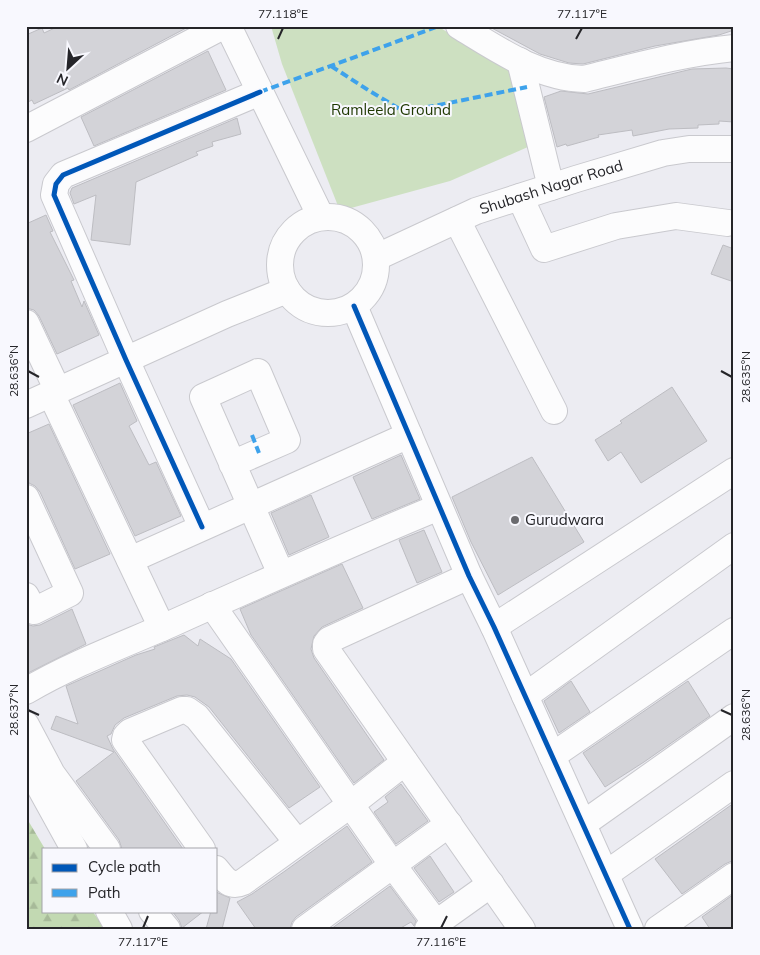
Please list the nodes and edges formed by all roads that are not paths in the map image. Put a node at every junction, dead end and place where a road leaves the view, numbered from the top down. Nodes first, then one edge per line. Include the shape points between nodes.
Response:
1 (223, 26) edge
2 (228, 26) edge
3 (458, 26) edge
4 (734, 48) edge
5 (520, 61) junction
6 (260, 92) junction
7 (26, 129) edge
8 (734, 149) edge
9 (552, 186) junction
10 (520, 197) junction
11 (321, 216) junction
12 (457, 220) junction
13 (728, 223) dead end
14 (377, 257) junction
15 (287, 290) junction
16 (354, 306) junction
17 (26, 323) edge
18 (126, 360) junction
19 (54, 392) junction
20 (26, 405) edge
21 (554, 411) dead end
22 (408, 435) junction
23 (232, 464) dead end
24 (734, 471) edge
25 (26, 498) edge
26 (250, 506) junction
27 (439, 507) junction
28 (202, 527) junction
29 (734, 546) edge
30 (130, 560) junction
31 (281, 574) junction
32 (469, 576) junction
33 (26, 596) edge
34 (212, 606) junction
35 (494, 627) junction
36 (162, 628) junction
37 (734, 631) edge
38 (26, 691) edge
39 (525, 696) junction
40 (734, 717) edge
41 (26, 725) edge
42 (552, 756) junction
43 (26, 762) edge
44 (405, 762) junction
45 (734, 784) edge
46 (350, 805) junction
47 (449, 824) junction
48 (583, 824) junction
49 (297, 842) junction
50 (73, 848) edge
51 (106, 848) edge
52 (201, 848) edge
53 (392, 864) junction
54 (218, 871) edge
55 (606, 874) junction
56 (734, 876) edge
57 (490, 884) junction
58 (110, 912) edge
59 (153, 912) edge
60 (432, 926) edge
61 (119, 929) edge
62 (167, 929) edge
63 (304, 929) edge
64 (522, 929) edge
65 (630, 929) edge
66 (658, 929) edge

1 - 7 street
2 - 6 street
3 - 5 street
4 - 5 street via 643,64 584,79 553,74
5 - 9 street
6 - 11 street
6 - 18 street via 64,175 56,184 54,195
8 - 9 street, Shubash Nagar Road via 689,149 663,153
9 - 10 street, Shubash Nagar Road
10 - 12 street, Shubash Nagar Road
10 - 13 street via 544,249 616,226 676,216
11 - 14 street via 340,217 357,226 370,240
11 - 15 street via 303,223 289,236 281,253 280,272
12 - 14 street, Shubash Nagar Road
12 - 21 street
14 - 16 street via 376,276 368,294
15 - 16 street via 300,304 317,312 336,313
15 - 18 street
16 - 22 street
17 - 19 street
18 - 19 street
18 - 28 street
19 - 20 street
19 - 30 street
22 - 26 street
22 - 27 street
23 - 26 street
24 - 35 street
25 - 33 street via 70,593 34,612
26 - 28 street
26 - 31 street
27 - 31 street
27 - 32 street
28 - 30 street
29 - 39 street
30 - 36 street
31 - 34 street
32 - 35 street
32 - 44 street via 326,644
34 - 36 street
34 - 46 street
35 - 39 street
36 - 38 street
37 - 42 street
39 - 42 street
40 - 48 street
41 - 51 street via 52,774
42 - 48 street
43 - 50 street
44 - 46 street
44 - 47 street
45 - 55 street
46 - 49 street
46 - 53 street
47 - 53 street
47 - 57 street
48 - 55 street
49 - 52 street via 197,717 182,710 130,732 125,740
49 - 54 street via 238,884 227,882
53 - 60 street
53 - 63 street
55 - 65 street
56 - 66 street
57 - 60 street
57 - 64 street
58 - 61 street
59 - 62 street

